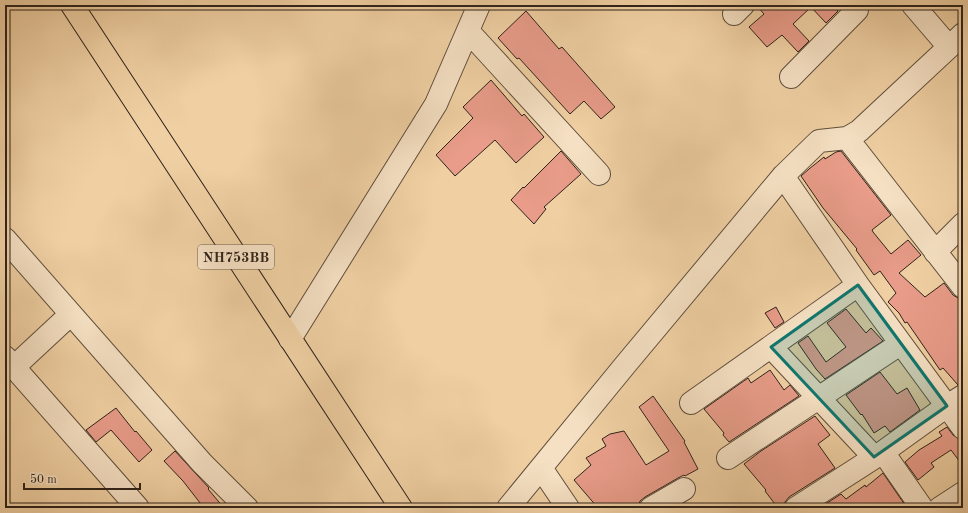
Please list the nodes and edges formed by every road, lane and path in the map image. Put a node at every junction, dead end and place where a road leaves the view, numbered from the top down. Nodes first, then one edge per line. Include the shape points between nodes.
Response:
1 (72, 5) edge
2 (913, 5) edge
3 (475, 7) edge
4 (857, 7) edge
5 (468, 31) junction
6 (956, 40) edge
7 (791, 77) dead end
8 (847, 138) junction
9 (599, 174) dead end
10 (783, 176) junction
11 (963, 224) edge
12 (5, 239) edge
13 (935, 252) junction
14 (858, 285) junction
15 (963, 287) edge
16 (71, 314) junction
17 (290, 340) junction
18 (900, 344) junction
19 (771, 347) junction
20 (9, 362) edge
21 (819, 398) junction
22 (955, 401) edge
23 (691, 403) dead end
24 (963, 428) edge
25 (879, 454) junction
26 (728, 458) dead end
27 (541, 468) junction
28 (684, 489) dead end
29 (963, 493) edge
30 (138, 508) edge
31 (247, 508) edge
32 (401, 508) edge
33 (508, 508) edge
34 (568, 508) edge
35 (651, 508) edge
36 (796, 508) edge
37 (922, 508) edge
38 (940, 508) edge

1 - 17 highway, NH753BB
2 - 6 street
3 - 5 street
4 - 7 street
5 - 9 street
5 - 17 street via 436,104
6 - 8 street via 858,131
8 - 10 street via 819,141
8 - 13 street
10 - 14 street
10 - 27 street
11 - 13 street
12 - 16 street
13 - 15 street
14 - 18 street
14 - 19 street
16 - 20 street
16 - 31 street via 202,462
17 - 32 highway, NH753BB
18 - 21 street
18 - 22 street
19 - 21 street
19 - 23 street
20 - 30 street
21 - 25 street
21 - 26 street
22 - 24 street
22 - 25 street
25 - 36 street
25 - 37 street
27 - 33 street
27 - 34 street
28 - 35 street
29 - 38 street

